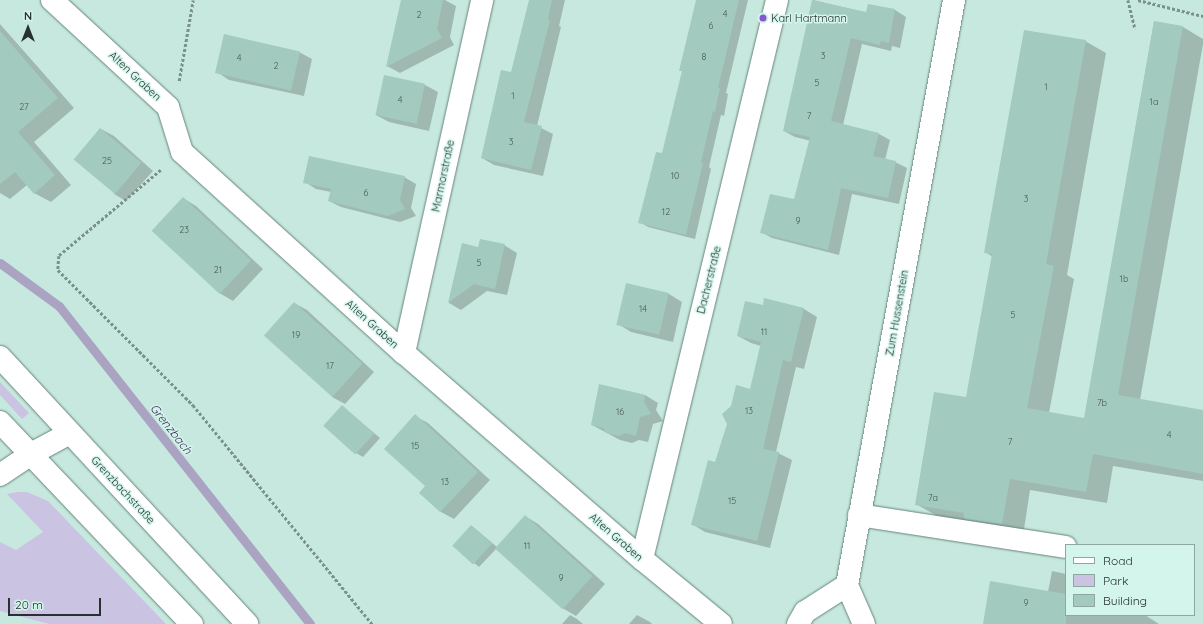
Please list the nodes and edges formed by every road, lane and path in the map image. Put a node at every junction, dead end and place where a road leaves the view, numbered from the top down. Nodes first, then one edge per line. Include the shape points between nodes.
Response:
1 (52, 0) edge
2 (193, 0) edge
3 (482, 0) edge
4 (776, 0) edge
5 (954, 0) edge
6 (1128, 0) edge
7 (1138, 0) edge
8 (1203, 16) edge
9 (1135, 28) dead end
10 (168, 107) junction
11 (182, 152) junction
12 (404, 353) junction
13 (0, 356) edge
14 (0, 422) edge
15 (70, 433) junction
16 (31, 454) junction
17 (0, 475) edge
18 (859, 516) junction
19 (1065, 547) edge
20 (642, 559) junction
21 (847, 584) junction
22 (192, 624) edge
23 (246, 624) edge
24 (372, 624) edge
25 (721, 624) edge
26 (798, 624) edge
27 (864, 624) edge

1 - 10 street, Alten Graben
2 - 10 path via 178,85
3 - 12 street, Marmorstraße
4 - 20 street, Dacherstraße
5 - 18 street, Zum Hussenstein
6 - 9 path
7 - 8 path
10 - 11 street, Alten Graben
11 - 12 street, Alten Graben
11 - 24 path via 59,256 58,270 193,405
12 - 20 street, Alten Graben
13 - 15 street, Grenzbachstraße
14 - 16 street
15 - 16 street
15 - 23 street, Grenzbachstraße
16 - 17 street
16 - 22 street
18 - 19 street
18 - 21 street, Zum Hussenstein
20 - 25 street, Alten Graben
21 - 26 street via 805,612
21 - 27 street

